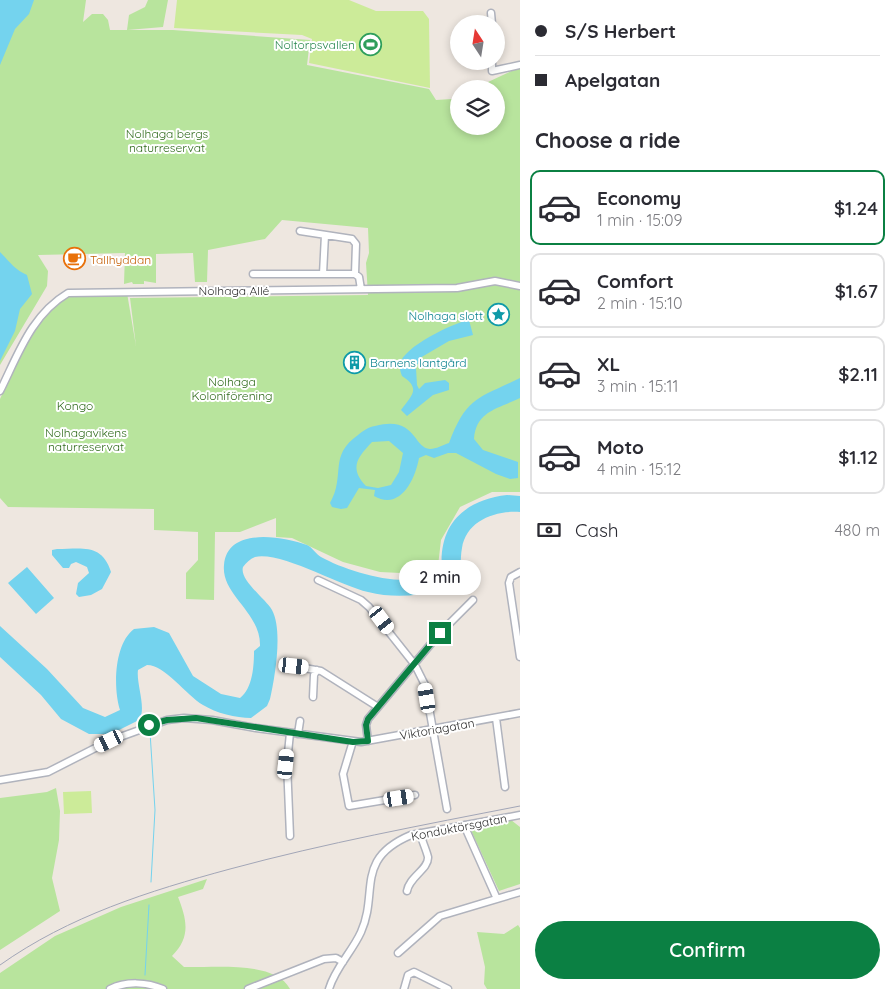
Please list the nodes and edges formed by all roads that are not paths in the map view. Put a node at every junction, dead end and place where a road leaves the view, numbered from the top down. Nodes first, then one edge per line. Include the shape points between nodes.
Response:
1 (520, 65) edge
2 (505, 68) edge
3 (300, 231) dead end
4 (325, 235) junction
5 (253, 274) dead end
6 (323, 274) junction
7 (355, 274) junction
8 (520, 286) edge
9 (361, 289) junction
10 (0, 391) edge
11 (520, 572) edge
12 (318, 580) dead end
13 (472, 600) dead end
14 (520, 657) edge
15 (415, 665) junction
16 (294, 666) dead end
17 (317, 670) junction
18 (312, 697) dead end
19 (378, 707) junction
20 (520, 713) edge
21 (496, 718) junction
22 (300, 721) dead end
23 (433, 730) junction
24 (290, 733) junction
25 (298, 734) junction
26 (368, 741) junction
27 (353, 742) junction
28 (0, 780) edge
29 (505, 787) dead end
30 (415, 795) dead end
31 (447, 809) dead end
32 (520, 815) edge
33 (464, 825) junction
34 (420, 833) junction
35 (290, 836) dead end
36 (407, 891) dead end
37 (520, 892) edge
38 (497, 899) junction
39 (398, 953) dead end
40 (343, 962) junction
41 (139, 986) edge
42 (252, 988) edge
43 (110, 989) edge
44 (163, 989) edge
45 (329, 989) edge
46 (404, 989) edge
47 (448, 989) edge

1 - 2 street
3 - 4 street
4 - 6 street
4 - 7 street via 352,240 356,244
5 - 6 street
6 - 7 street
7 - 9 street via 359,277
8 - 9 street, Nolhaga Allé via 495,281 457,288
9 - 10 street, Nolhaga Allé via 68,293 33,325
11 - 14 street via 508,583
12 - 15 street via 370,607
13 - 15 street
15 - 19 street
15 - 23 street via 425,685
16 - 17 street
17 - 18 street
17 - 19 street
19 - 26 street via 366,725
20 - 21 street, Viktoriagatan
21 - 23 street, Viktoriagatan
21 - 29 street
22 - 25 street
23 - 26 street, Viktoriagatan
23 - 31 street
24 - 25 street, Viktoriagatan
24 - 28 street, Viktoriagatan via 212,720 167,720 109,741 48,772
24 - 35 street via 286,764
25 - 27 street, Viktoriagatan
26 - 27 street, Viktoriagatan
27 - 30 street via 344,774 349,806
32 - 33 street, Konduktörsgatan
33 - 34 street, Konduktörsgatan
33 - 38 street
34 - 36 street via 427,864 408,884
34 - 40 street, Konduktörsgatan via 394,844 377,862 368,888 362,931
37 - 38 street
38 - 39 street via 440,916
40 - 42 street via 336,958 324,959
40 - 45 street
41 - 43 street via 119,985
41 - 44 street via 150,983
46 - 47 street via 408,975 414,972

